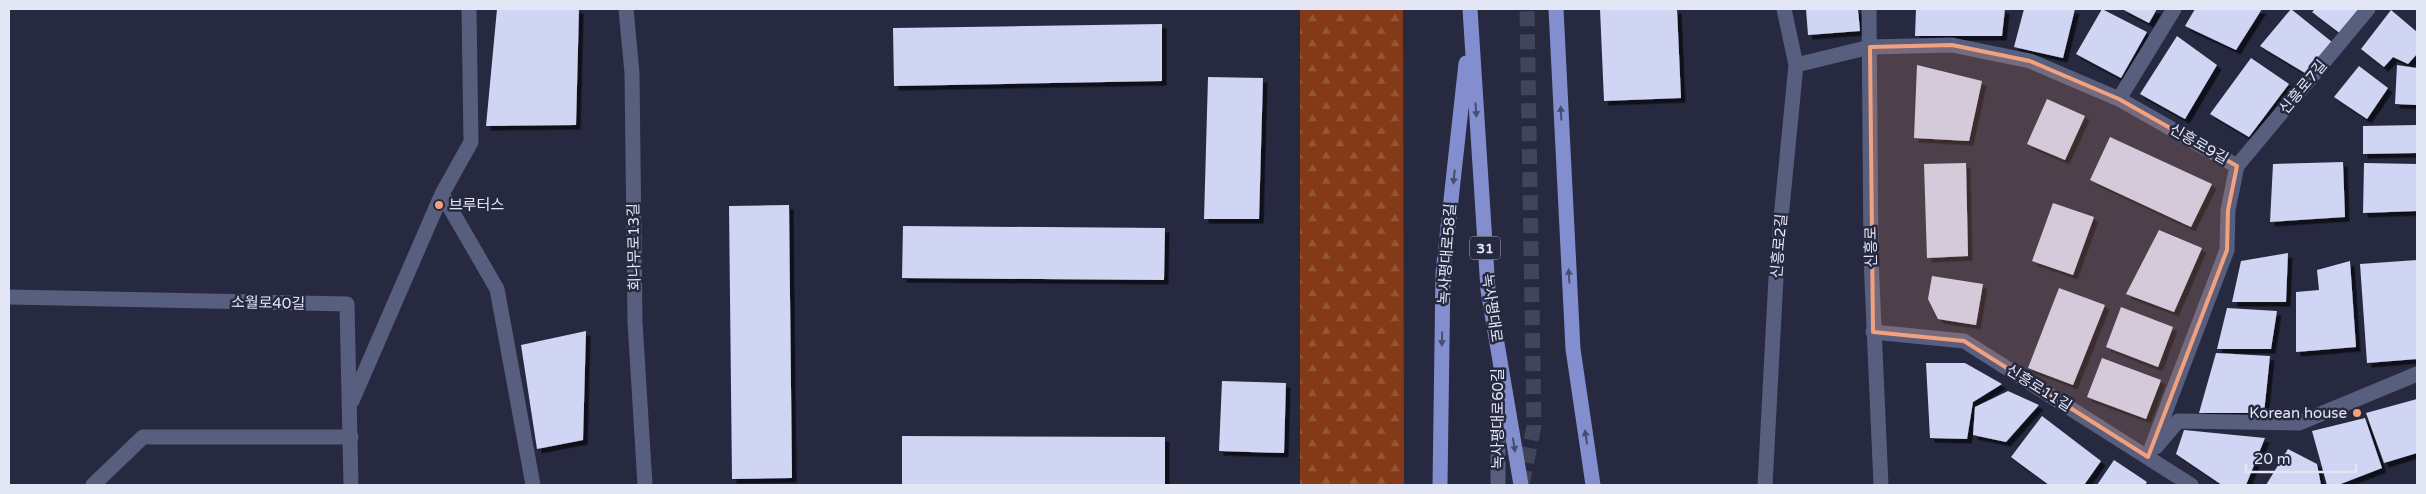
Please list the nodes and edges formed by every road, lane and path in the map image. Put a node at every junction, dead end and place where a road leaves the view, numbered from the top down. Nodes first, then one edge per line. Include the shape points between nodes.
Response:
1 (469, 9) edge
2 (626, 9) edge
3 (1470, 9) edge
4 (1556, 9) edge
5 (1784, 9) edge
6 (1869, 9) edge
7 (2174, 9) edge
8 (2368, 9) edge
9 (1470, 24) junction
10 (1870, 47) junction
11 (1796, 65) junction
12 (2120, 99) junction
13 (2237, 166) junction
14 (442, 194) junction
15 (9, 298) edge
16 (1873, 332) junction
17 (1499, 352) junction
18 (2417, 374) edge
19 (350, 405) junction
20 (350, 437) junction
21 (2148, 457) junction
22 (93, 485) edge
23 (351, 485) edge
24 (533, 485) edge
25 (645, 485) edge
26 (1440, 485) edge
27 (1498, 485) edge
28 (1521, 485) edge
29 (1593, 485) edge
30 (1765, 485) edge
31 (1881, 485) edge
32 (2191, 485) edge

1 - 14 street via 471,142
2 - 25 street, 회나무로13길 via 632,73 635,322
3 - 9 main road, 녹사평대로 / 31
29 -> 4 main road via 1573,349
5 - 11 street, 신흥로2길
6 - 10 street, 신흥로
7 - 12 street
8 - 13 street, 신흥로7길
9 -> 17 main road, 녹사평대로 / 31 via 1488,290
9 -> 26 main road, 녹사평대로58길 via 1443,273
10 - 11 street, 신흥로9길
10 - 12 street, 신흥로9길 via 1952,45 2030,61
10 - 16 street, 신흥로
11 - 30 street, 신흥로2길 via 1777,258
12 - 13 street, 신흥로9길
13 - 21 street, 신흥로9길 via 2228,210 2227,250
14 - 19 street
14 - 24 street via 497,289
15 - 19 street, 소월로40길 via 347,304
16 - 21 street, 신흥로11길 via 1964,341
16 - 31 street, 신흥로
17 - 27 street, 녹사평대로60길
17 -> 28 main road, 녹사평대로 / 31
18 - 21 street via 2299,423 2178,421
19 - 20 street, 소월로40길
20 - 22 street via 143,437
20 - 23 street, 소월로40길
21 - 32 street, 신흥로11길

